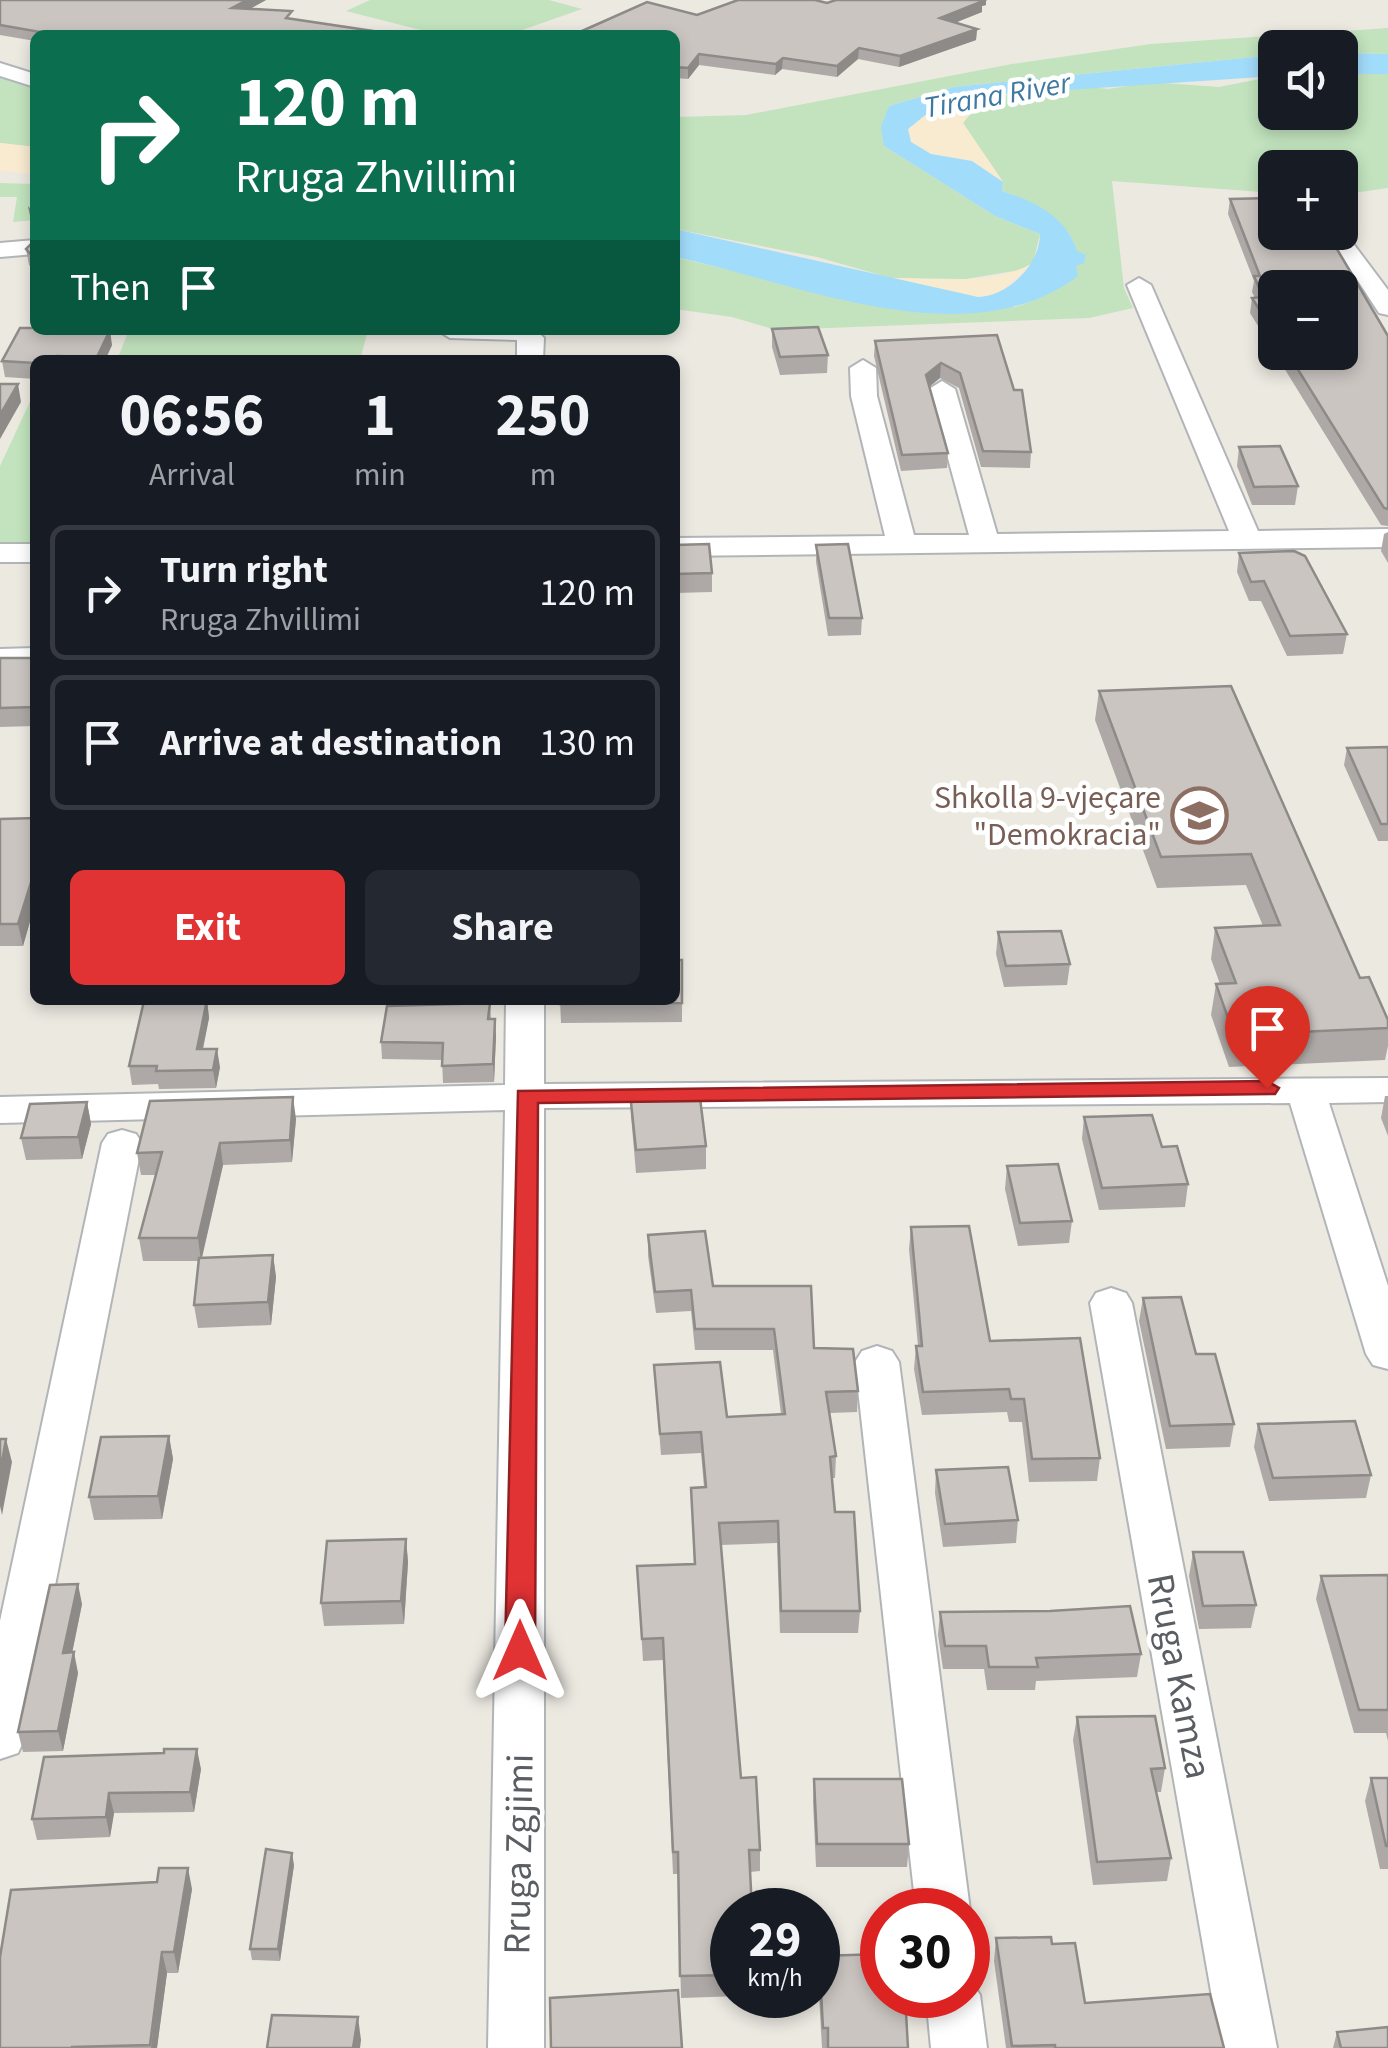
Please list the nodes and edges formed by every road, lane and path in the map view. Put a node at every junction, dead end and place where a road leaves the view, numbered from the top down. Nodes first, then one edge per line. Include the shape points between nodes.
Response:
1 (0, 69) edge
2 (30, 79) edge
3 (30, 247) edge
4 (0, 250) edge
5 (1348, 250) edge
6 (1139, 284) dead end
7 (1388, 308) edge
8 (862, 368) dead end
9 (942, 389) dead end
10 (1247, 538) junction
11 (1388, 538) edge
12 (986, 545) junction
13 (902, 546) junction
14 (680, 547) edge
15 (0, 553) edge
16 (30, 553) edge
17 (30, 657) edge
18 (0, 658) edge
19 (525, 1005) edge
20 (1305, 1088) junction
21 (1388, 1090) edge
22 (526, 1096) junction
23 (0, 1110) edge
24 (122, 1143) dead end
25 (1111, 1303) dead end
26 (1388, 1354) edge
27 (877, 1362) dead end
28 (0, 1738) edge
29 (939, 1888) edge
30 (956, 2018) edge
31 (516, 2048) edge
32 (959, 2048) edge
33 (1250, 2048) edge

1 - 2 street
3 - 4 street
5 - 7 street
6 - 10 street
8 - 13 street
9 - 12 street
10 - 11 street
10 - 12 street
12 - 13 street
13 - 14 street
15 - 16 street
17 - 18 street
19 - 22 street, Rruga Zgjimi
20 - 21 street
20 - 22 street
20 - 26 street
22 - 23 street
22 - 31 street, Rruga Zgjimi
24 - 28 street
25 - 33 street, Rruga Kamza
27 - 29 street
30 - 32 street

